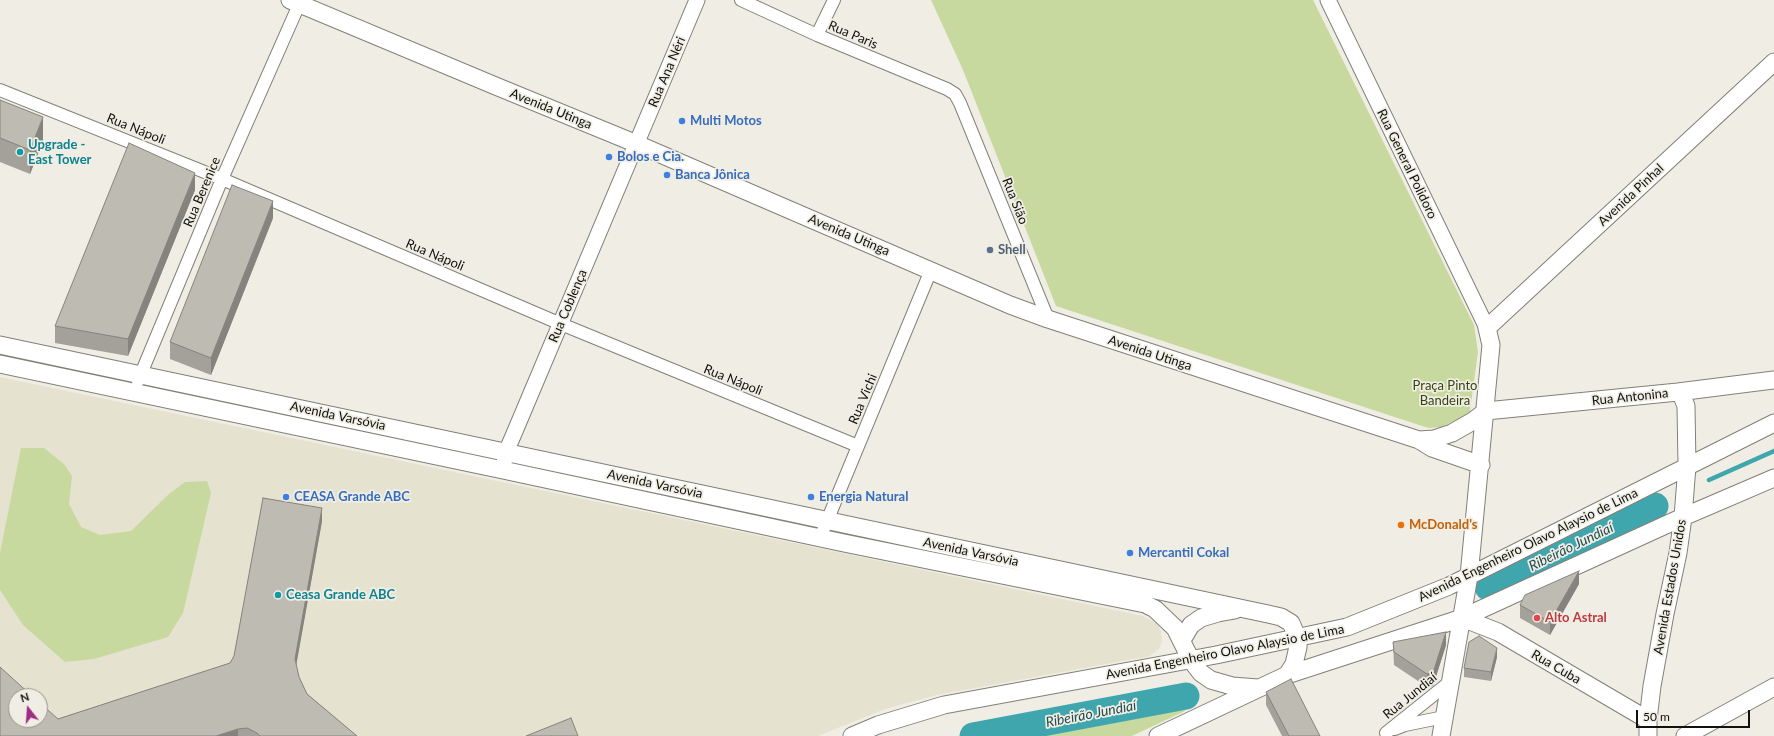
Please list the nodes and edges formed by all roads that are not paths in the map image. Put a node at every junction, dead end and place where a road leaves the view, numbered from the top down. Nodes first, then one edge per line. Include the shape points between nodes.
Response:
1 (697, 0) edge
2 (741, 0) edge
3 (834, 0) edge
4 (1328, 0) edge
5 (297, 1) edge
6 (818, 35) junction
7 (1774, 62) edge
8 (0, 90) edge
9 (955, 94) joint
10 (638, 144) junction
11 (222, 179) junction
12 (931, 270) junction
13 (1048, 319) junction
14 (561, 324) junction
15 (1487, 328) junction
16 (0, 345) edge
17 (0, 364) edge
18 (140, 375) junction
19 (1774, 380) edge
20 (1678, 392) junction
21 (134, 393) junction
22 (1486, 411) junction
23 (1774, 423) edge
24 (1419, 440) junction
25 (858, 446) junction
26 (506, 452) junction
27 (1480, 465) junction
28 (1687, 466) junction
29 (503, 470) junction
30 (1774, 478) edge
31 (1683, 517) junction
32 (827, 521) junction
33 (820, 538) junction
34 (1469, 576) junction
35 (1245, 609) junction
36 (1462, 618) junction
37 (1298, 639) junction
38 (1182, 640) junction
39 (1191, 660) junction
40 (1287, 675) junction
41 (1451, 681) junction
42 (1774, 687) edge
43 (1258, 688) junction
44 (1444, 717) junction
45 (1648, 728) edge
46 (1383, 734) edge
47 (852, 736) edge
48 (1158, 736) edge
49 (1441, 736) edge
50 (1685, 736) edge

1 - 10 street, Rua Ana Néri
2 - 6 street, Rua Paris
3 - 6 street
4 - 15 street, Rua General Polidoro
5 - 10 main road, Avenida Utinga
5 - 11 street, Rua Berenice
6 - 9 street, Rua Paris
7 - 15 main road, Avenida Pinhal
8 - 11 street, Rua Nápoli
9 - 13 street, Rua Sião
10 - 12 main road, Avenida Utinga
10 - 14 street, Rua Coblença
11 - 14 street, Rua Nápoli
11 - 18 street, Rua Berenice
12 - 13 main road, Avenida Utinga
12 - 25 street, Rua Vichi
13 - 24 main road, Avenida Utinga
14 - 25 street, Rua Nápoli
14 - 26 street, Rua Coblença
15 - 22 main road via 1491,345
16 - 18 main road, Avenida Varsóvia
17 - 21 main road, Avenida Varsóvia
18 - 21 street, Rua Berenice
18 - 26 main road, Avenida Varsóvia
19 - 20 main road, Rua Antonina
20 - 22 main road, Rua Antonina
20 - 28 main road, Avenida Estados Unidos via 1686,406
21 - 29 main road, Avenida Varsóvia
22 - 24 main road, Avenida Utinga via 1452,432
22 - 27 main road
23 - 28 main road, Avenida Engenheiro Olavo Alaysio de Lima
24 - 27 main road, Avenida Utinga via 1432,448
25 - 32 street, Rua Vichi
26 - 29 street, Rua Coblença
26 - 32 main road, Avenida Varsóvia
27 - 34 main road
28 - 31 main road, Avenida Estados Unidos
28 - 34 main road, Avenida Engenheiro Olavo Alaysio de Lima
29 - 33 main road, Avenida Varsóvia
30 - 31 main road, Avenida Engenheiro Olavo Alaysio de Lima
31 - 36 main road, Avenida Engenheiro Olavo Alaysio de Lima
31 - 45 main road, Avenida Estados Unidos via 1652,686
32 - 33 street, Rua Vichi
32 - 35 main road, Avenida Varsóvia
33 - 38 main road, Avenida Varsóvia via 1145,604 1167,619
34 - 36 main road
34 - 37 main road, Avenida Engenheiro Olavo Alaysio de Lima via 1425,597 1347,628
35 - 37 main road, Avenida Varsóvia via 1281,617 1291,623
35 - 38 main road via 1201,618 1191,625
36 - 40 main road, Avenida Engenheiro Olavo Alaysio de Lima
36 - 41 main road
36 - 45 main road, Rua Cuba via 1498,632
37 - 39 main road, Avenida Engenheiro Olavo Alaysio de Lima
37 - 40 main road via 1294,664
38 - 39 main road, Avenida Varsóvia
39 - 43 main road, Avenida Varsóvia via 1201,673 1211,680 1232,686
39 - 47 main road, Avenida Engenheiro Olavo Alaysio de Lima via 944,706 878,725
40 - 43 main road, Avenida Engenheiro Olavo Alaysio de Lima
41 - 44 main road
41 - 46 street, Rua Jundiaí
42 - 50 main road
43 - 48 main road, Avenida Engenheiro Olavo Alaysio de Lima
44 - 46 street, Rua Jundiaí via 1405,725
44 - 49 main road

